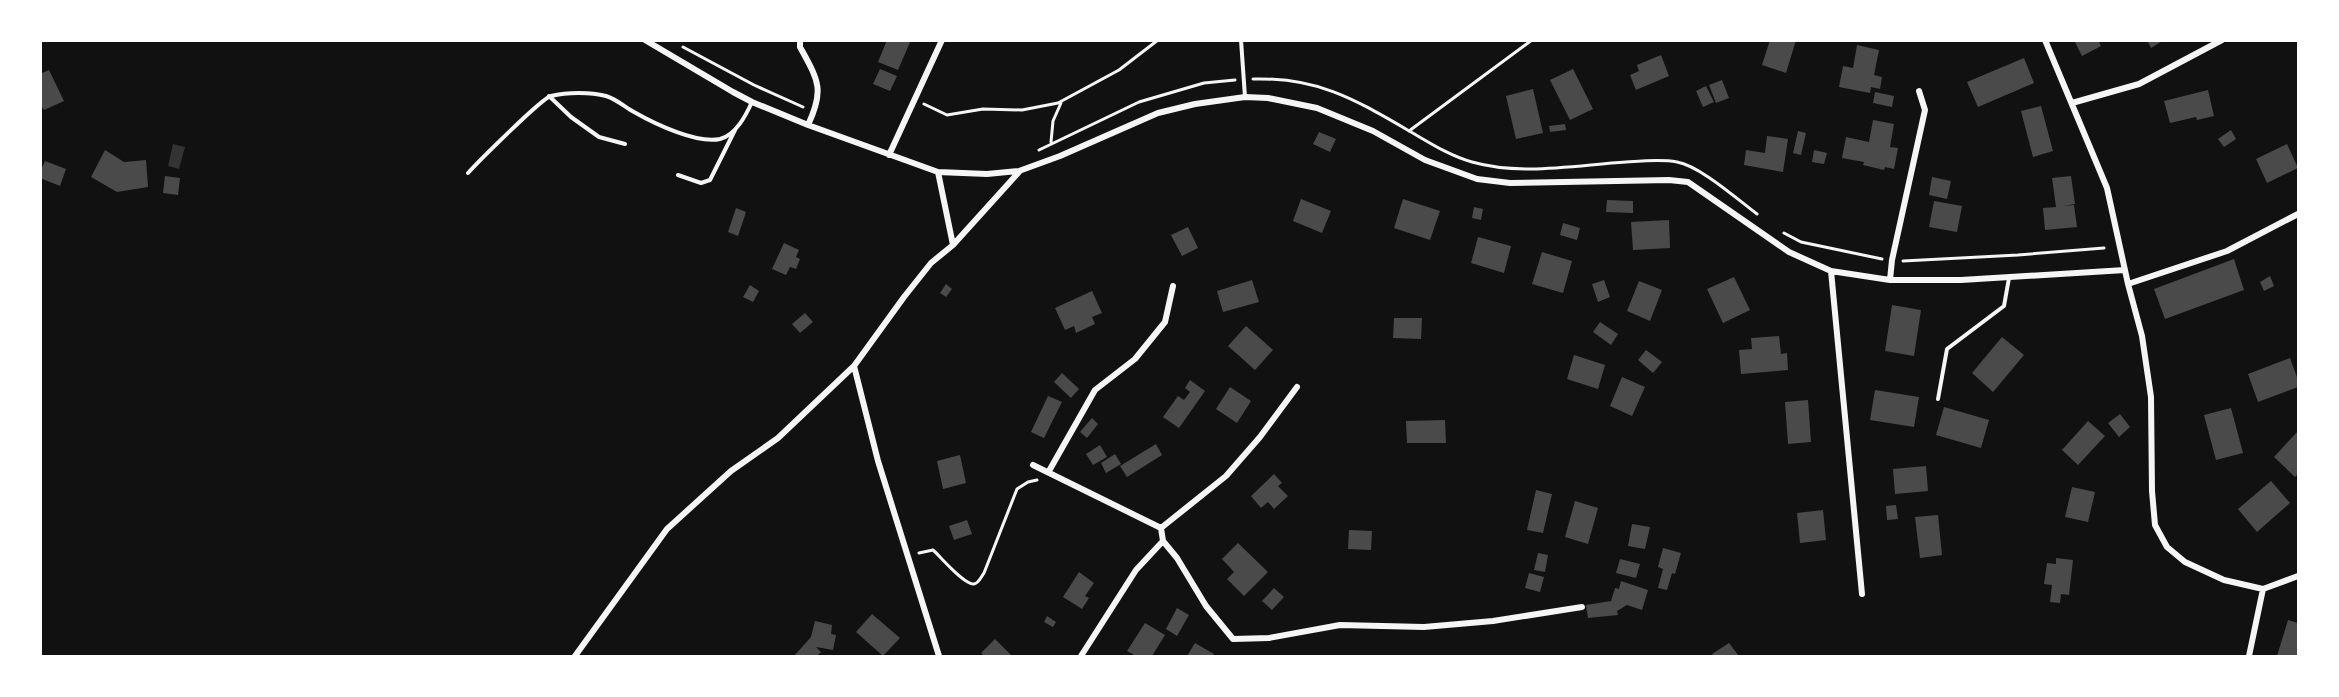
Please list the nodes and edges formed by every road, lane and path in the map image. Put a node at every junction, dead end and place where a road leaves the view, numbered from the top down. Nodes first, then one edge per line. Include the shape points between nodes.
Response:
1 (645, 40) edge
2 (800, 40) edge
3 (942, 40) edge
4 (1158, 40) edge
5 (1241, 40) edge
6 (1532, 40) edge
7 (2045, 40) edge
8 (2222, 40) edge
9 (681, 46) dead end
10 (1919, 91) dead end
11 (549, 96) junction
12 (1245, 96) junction
13 (915, 99) junction
14 (1061, 101) junction
15 (752, 102) junction
16 (2072, 103) junction
17 (813, 114) junction
18 (808, 125) junction
19 (735, 129) junction
20 (1409, 131) dead end
21 (625, 144) dead end
22 (1044, 151) dead end
23 (889, 155) junction
24 (1019, 171) junction
25 (938, 172) junction
26 (468, 173) dead end
27 (678, 175) dead end
28 (2298, 214) edge
29 (953, 245) junction
30 (2125, 270) junction
31 (1831, 271) junction
32 (2009, 277) junction
33 (1890, 280) junction
34 (2128, 284) junction
35 (1173, 286) dead end
36 (854, 366) junction
37 (1297, 387) dead end
38 (1938, 399) dead end
39 (1033, 465) dead end
40 (1049, 471) junction
41 (1161, 528) junction
42 (1163, 541) junction
43 (909, 556) junction
44 (2298, 576) edge
45 (2263, 589) junction
46 (1862, 594) dead end
47 (1582, 607) dead end
48 (575, 657) edge
49 (939, 657) edge
50 (1081, 657) edge
51 (2249, 657) edge

1 - 15 street
2 - 17 street via 818,84
3 - 13 street
4 - 14 path via 1119,70
5 - 12 lane
6 - 20 path
7 - 16 street
8 - 16 street via 2139,84
9 - 17 path
10 - 33 street via 1925,110
11 - 19 lane via 606,96 673,130 703,139 722,139
11 - 21 lane via 599,137
11 - 26 lane
12 - 24 street via 1158,113
12 - 31 street via 1317,108 1373,131 1425,160 1477,179 1510,183 1688,182 1789,252
13 - 14 path via 947,115 983,109 1022,110
13 - 23 street
14 - 22 path via 1053,121 1052,142
15 - 18 street
15 - 19 lane
16 - 30 street via 2107,188
17 - 18 street
18 - 23 street
19 - 27 lane via 710,180 702,183
23 - 25 street
24 - 25 street
24 - 29 street
25 - 29 street
28 - 34 street via 2227,251
29 - 36 street via 931,263
30 - 32 street
30 - 34 street
31 - 33 street
31 - 46 street
32 - 33 street
32 - 38 lane via 2004,306 1947,349
34 - 45 street via 2150,381 2155,525 2167,547 2185,562 2224,580
35 - 40 street via 1165,322 1135,359 1095,390
36 - 43 street via 878,461
36 - 48 street via 778,438 731,471 667,530
37 - 41 street via 1226,476
39 - 40 street
40 - 41 street
40 - 43 path via 1044,479 1017,489 978,582 965,582 933,550
41 - 42 street
42 - 47 street via 1233,639 1269,638 1340,625 1424,627 1493,621
42 - 50 street via 1136,570
43 - 49 street
44 - 45 street
45 - 51 street

